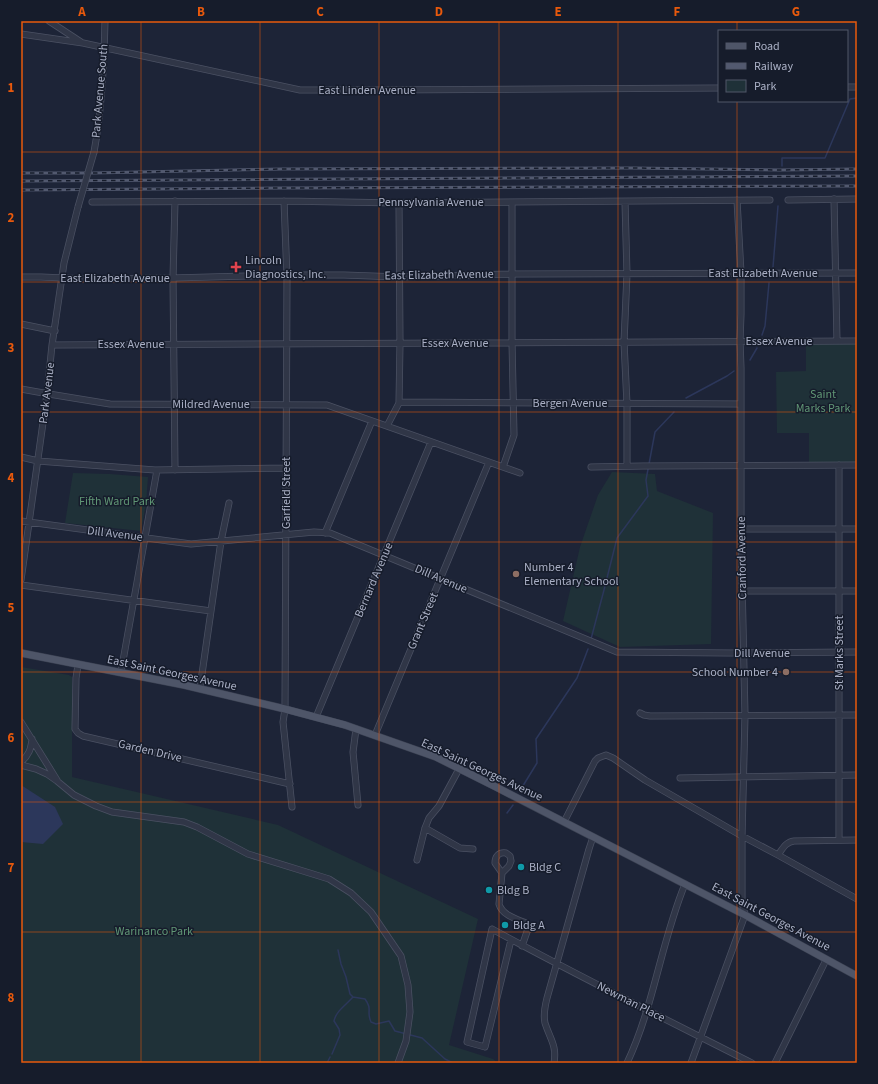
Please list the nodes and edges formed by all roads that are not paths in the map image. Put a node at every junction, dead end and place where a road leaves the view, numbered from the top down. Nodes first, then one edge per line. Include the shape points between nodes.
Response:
1 (49, 21) edge
2 (105, 21) edge
3 (21, 34) edge
4 (83, 43) junction
5 (104, 48) junction
6 (718, 88) edge
7 (834, 199) junction
8 (857, 199) edge
9 (737, 200) junction
10 (770, 200) dead end
11 (788, 200) dead end
12 (175, 201) junction
13 (284, 201) junction
14 (92, 202) dead end
15 (512, 202) junction
16 (625, 202) junction
17 (399, 203) junction
18 (78, 207) joint
19 (740, 273) junction
20 (836, 273) junction
21 (857, 273) edge
22 (512, 274) junction
23 (627, 274) junction
24 (287, 275) junction
25 (399, 277) junction
26 (21, 278) edge
27 (62, 278) junction
28 (174, 278) junction
29 (21, 324) edge
30 (54, 331) junction
31 (740, 341) junction
32 (837, 341) junction
33 (857, 341) edge
34 (512, 342) junction
35 (624, 342) junction
36 (400, 343) junction
37 (174, 344) junction
38 (287, 344) junction
39 (52, 345) junction
40 (21, 389) edge
41 (47, 394) junction
42 (399, 402) junction
43 (514, 403) junction
44 (175, 404) junction
45 (287, 404) junction
46 (627, 404) junction
47 (741, 404) junction
48 (372, 421) junction
49 (387, 426) junction
50 (431, 442) junction
51 (21, 457) edge
52 (38, 461) junction
53 (489, 462) junction
54 (839, 465) junction
55 (857, 465) edge
56 (627, 466) junction
57 (741, 466) junction
58 (503, 467) junction
59 (591, 467) dead end
60 (286, 468) junction
61 (157, 470) junction
62 (175, 470) junction
63 (520, 473) dead end
64 (229, 503) dead end
65 (21, 521) edge
66 (29, 523) junction
67 (741, 529) junction
68 (839, 529) junction
69 (857, 529) edge
70 (325, 533) junction
71 (286, 535) junction
72 (145, 538) junction
73 (221, 541) junction
74 (384, 555) junction
75 (440, 579) junction
76 (21, 580) edge
77 (21, 585) edge
78 (839, 591) junction
79 (857, 591) edge
80 (742, 592) junction
81 (134, 600) junction
82 (211, 611) junction
83 (857, 652) edge
84 (21, 653) edge
85 (744, 653) junction
86 (839, 653) junction
87 (78, 665) junction
88 (121, 672) junction
89 (200, 688) junction
90 (286, 709) junction
91 (640, 713) dead end
92 (745, 715) junction
93 (839, 715) junction
94 (857, 715) edge
95 (316, 717) junction
96 (21, 722) edge
97 (356, 729) junction
98 (375, 735) junction
99 (32, 738) junction
100 (21, 762) edge
101 (21, 765) edge
102 (459, 769) junction
103 (839, 776) junction
104 (857, 776) edge
105 (743, 777) junction
106 (680, 778) dead end
107 (57, 781) junction
108 (290, 784) junction
109 (358, 805) dead end
110 (292, 807) dead end
111 (564, 822) junction
112 (425, 828) junction
113 (742, 836) junction
114 (593, 837) junction
115 (839, 840) junction
116 (857, 840) edge
117 (473, 849) dead end
118 (778, 855) junction
119 (417, 860) dead end
120 (502, 873) dead end
121 (685, 884) junction
122 (857, 899) edge
123 (745, 915) junction
124 (511, 940) junction
125 (522, 946) junction
126 (826, 960) junction
127 (556, 964) junction
128 (857, 976) edge
129 (647, 1010) junction
130 (700, 1037) junction
131 (398, 1063) edge
132 (554, 1063) edge
133 (627, 1063) edge
134 (691, 1063) edge
135 (752, 1063) edge
136 (775, 1063) edge

1 - 4 street
2 - 5 street, Park Avenue South
3 - 4 street, East Linden Avenue
4 - 5 street, East Linden Avenue
5 - 6 street, East Linden Avenue via 300,90
5 - 18 street, Park Avenue South, bridge via 100,120 94,152
7 - 8 street
7 - 11 street
7 - 20 street
9 - 10 street, Pennsylvania Avenue
9 - 16 street, Pennsylvania Avenue
9 - 19 street, Cranford Avenue
12 - 13 street, Pennsylvania Avenue
12 - 14 street, Pennsylvania Avenue
12 - 28 street
13 - 17 street, Pennsylvania Avenue
13 - 24 street, Garfield Street
15 - 16 street, Pennsylvania Avenue
15 - 17 street, Pennsylvania Avenue
15 - 22 street
16 - 23 street
17 - 25 street
18 - 27 street, Park Avenue
19 - 20 street, East Elizabeth Avenue
19 - 23 street, East Elizabeth Avenue
19 - 31 street, Cranford Avenue
20 - 21 street, East Elizabeth Avenue
20 - 32 street
22 - 23 street, East Elizabeth Avenue
22 - 25 street, East Elizabeth Avenue
22 - 34 street
23 - 35 street
24 - 25 street, East Elizabeth Avenue
24 - 28 street, East Elizabeth Avenue
24 - 38 street, Garfield Street
25 - 36 street
26 - 27 street, East Elizabeth Avenue
27 - 28 street, East Elizabeth Avenue
27 - 30 street, Park Avenue
28 - 37 street
29 - 30 street
30 - 39 street, Park Avenue
31 - 32 street, Essex Avenue
31 - 35 street, Essex Avenue
31 - 47 street, Cranford Avenue
32 - 33 street, Essex Avenue
34 - 35 street, Essex Avenue
34 - 36 street, Essex Avenue
34 - 43 street
35 - 46 street
36 - 38 street, Essex Avenue
36 - 42 street
37 - 38 street, Essex Avenue
37 - 39 street, Essex Avenue
37 - 44 street
38 - 45 street, Garfield Street
39 - 41 street, Park Avenue
40 - 41 street, Mildred Avenue
41 - 44 street, Mildred Avenue via 110,404
41 - 52 street, Park Avenue
42 - 43 street, Bergen Avenue
42 - 49 street
43 - 46 street, Bergen Avenue
43 - 58 street via 514,435
44 - 45 street, Mildred Avenue
44 - 62 street
45 - 48 street, Mildred Avenue via 327,405
45 - 60 street, Garfield Street
46 - 47 street, Bergen Avenue
46 - 56 street
47 - 57 street, Cranford Avenue
48 - 49 street, Mildred Avenue
48 - 70 street
49 - 50 street
50 - 53 street
50 - 74 street, Bernard Avenue
51 - 52 street
52 - 61 street
52 - 66 street, Park Avenue
53 - 58 street
53 - 75 street, Grant Street
54 - 55 street
54 - 57 street
54 - 68 street, St Marks Street
56 - 57 street
56 - 59 street
57 - 67 street, Cranford Avenue
58 - 63 street
60 - 62 street
60 - 71 street, Garfield Street
61 - 62 street
61 - 72 street
64 - 73 street
65 - 66 street, Dill Avenue
66 - 72 street, Dill Avenue
66 - 76 street, Park Avenue
67 - 68 street
67 - 80 street, Cranford Avenue
68 - 69 street
68 - 78 street, St Marks Street
70 - 71 street, Dill Avenue
70 - 74 street, Dill Avenue
71 - 73 street, Dill Avenue
71 - 90 street, Garfield Street
72 - 73 street, Dill Avenue via 191,544
72 - 81 street
73 - 82 street
74 - 75 street, Dill Avenue
74 - 95 street, Bernard Avenue
75 - 85 street, Dill Avenue via 617,652
75 - 98 street, Grant Street
77 - 81 street
78 - 79 street
78 - 80 street
78 - 86 street, St Marks Street
80 - 85 street, Cranford Avenue
81 - 82 street
81 - 88 street
82 - 89 street
83 - 86 street, Dill Avenue
84 - 87 main road, East Saint Georges Avenue
85 - 86 street, Dill Avenue
85 - 92 street, Cranford Avenue
86 - 93 street, St Marks Street
87 - 88 main road, East Saint Georges Avenue
87 - 108 street, Garden Drive via 75,729 83,736
88 - 89 main road, East Saint Georges Avenue
89 - 90 main road, East Saint Georges Avenue
90 - 95 main road, East Saint Georges Avenue
90 - 108 street, Garfield Street via 283,722
91 - 92 street via 650,716
92 - 93 street
92 - 105 street, Cranford Avenue
93 - 94 street
93 - 103 street, St Marks Street
95 - 97 main road, East Saint Georges Avenue
96 - 99 street
97 - 98 main road, East Saint Georges Avenue
97 - 109 street via 353,752
98 - 102 main road, East Saint Georges Avenue via 436,757
99 - 100 street via 29,754
99 - 107 street
101 - 107 street via 36,769
102 - 111 main road, East Saint Georges Avenue
102 - 112 street
103 - 104 street
103 - 105 street
103 - 115 street, St Marks Street
105 - 106 street
105 - 113 street, Cranford Avenue
107 - 131 street via 74,795 112,812 184,822 248,854 329,879 352,893 371,912 400,956 408,985 408,1028
108 - 110 street, Garfield Street
111 - 113 street via 595,761 606,755
111 - 114 main road, East Saint Georges Avenue
112 - 117 street via 460,848
112 - 119 street
113 - 118 street
113 - 123 street, Cranford Avenue via 742,902
114 - 121 main road, East Saint Georges Avenue
114 - 127 street
115 - 116 street
115 - 118 street via 791,841
118 - 122 street
120 - 125 street via 500,908 528,926
121 - 123 main road, East Saint Georges Avenue
121 - 129 street
123 - 126 main road, East Saint Georges Avenue
123 - 130 street
124 - 124 street, Newman Place via 492,929 467,1042 485,1048
124 - 125 street, Newman Place
125 - 127 street, Newman Place
126 - 128 main road, East Saint Georges Avenue
126 - 136 street
127 - 129 street, Newman Place
127 - 132 street via 544,1014 553,1041
129 - 130 street, Newman Place
129 - 133 street
130 - 134 street
130 - 135 street, Newman Place

